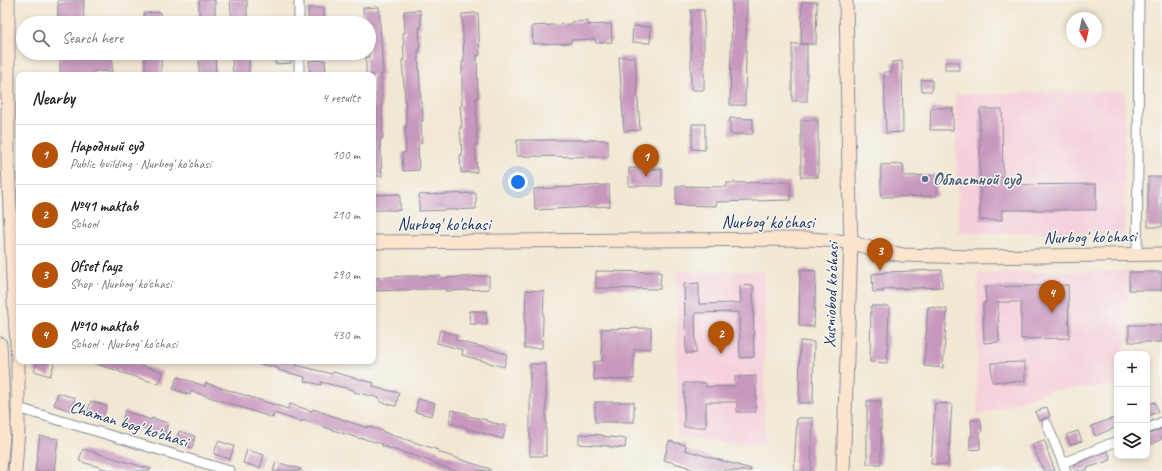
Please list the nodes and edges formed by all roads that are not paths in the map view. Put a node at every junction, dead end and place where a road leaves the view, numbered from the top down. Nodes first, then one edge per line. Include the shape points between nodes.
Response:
1 (8, 0) edge
2 (300, 0) edge
3 (846, 0) edge
4 (1139, 0) edge
5 (299, 16) edge
6 (299, 60) edge
7 (299, 72) edge
8 (376, 242) edge
9 (851, 242) junction
10 (10, 243) edge
11 (1162, 254) edge
12 (1136, 255) junction
13 (16, 296) edge
14 (14, 301) junction
15 (16, 330) edge
16 (0, 344) edge
17 (18, 364) edge
18 (18, 408) junction
19 (1162, 422) edge
20 (1046, 424) dead end
21 (1150, 428) edge
22 (1114, 442) edge
23 (1064, 467) edge
24 (0, 470) edge
25 (15, 471) edge
26 (230, 471) edge
27 (843, 471) edge

1 - 10 street
2 - 5 street
3 - 9 street, Xusniobod ko'chasi
4 - 12 street
6 - 7 street
8 - 9 street, Nurbog' ko'chasi via 810,239
9 - 12 street, Nurbog' ko'chasi via 903,255
9 - 27 street, Xusniobod ko'chasi
10 - 14 street
11 - 12 street, Nurbog' ko'chasi
13 - 14 street
14 - 15 street
16 - 24 street via 4,424
17 - 18 street
18 - 25 street
18 - 26 street, Chaman bog' ko'chasi
19 - 21 street
20 - 23 street
22 - 23 street

